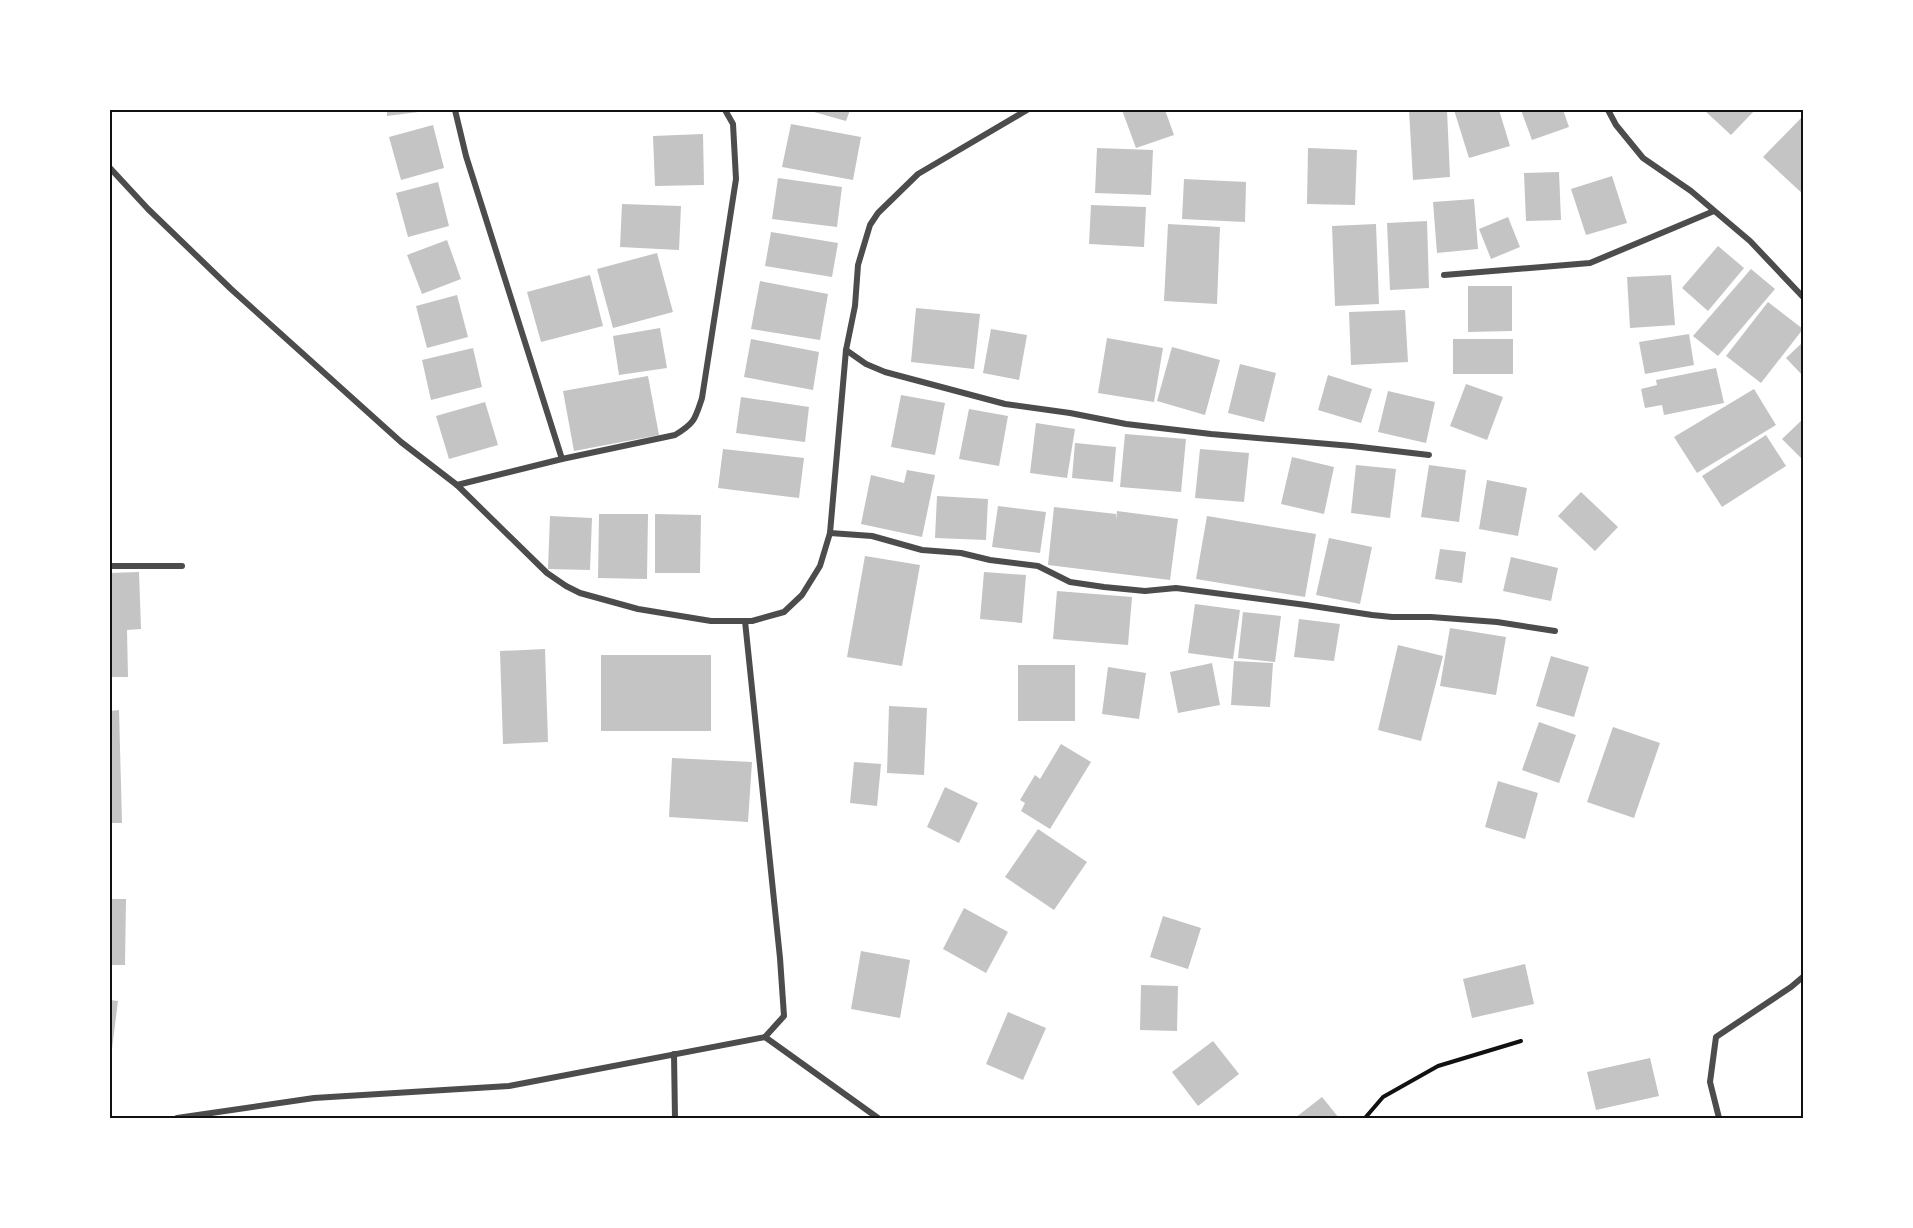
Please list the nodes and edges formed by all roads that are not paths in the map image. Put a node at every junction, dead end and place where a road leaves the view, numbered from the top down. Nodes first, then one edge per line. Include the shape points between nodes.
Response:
1 (455, 110) edge
2 (725, 110) edge
3 (1027, 110) edge
4 (1608, 110) edge
5 (110, 168) edge
6 (1714, 211) junction
7 (1444, 275) dead end
8 (1803, 298) edge
9 (846, 350) junction
10 (1430, 455) dead end
11 (562, 459) junction
12 (457, 485) junction
13 (830, 533) junction
14 (110, 566) edge
15 (182, 566) dead end
16 (745, 621) junction
17 (1555, 631) dead end
18 (1803, 976) edge
19 (765, 1037) junction
20 (674, 1054) junction
21 (177, 1119) edge
22 (675, 1119) edge
23 (878, 1119) edge
24 (1719, 1119) edge

1 - 11 street via 469,166
2 - 11 street via 733,124 736,179 696,417 689,427 675,435
3 - 9 street via 918,174 878,213 870,225 858,265
4 - 6 street via 1643,158
5 - 12 street via 231,289 401,442
6 - 7 street via 1590,263
6 - 8 street via 1750,241
9 - 10 street via 866,364 911,381 1005,404 1126,424
9 - 13 street
11 - 12 street
12 - 16 street via 548,573 580,593 638,609 711,621
13 - 16 street via 820,567 802,595 784,612
13 - 17 street via 872,536 922,550 1038,567 1070,582 1104,587 1145,591 1176,588 1372,615 1497,622
14 - 15 street
16 - 19 street via 784,1016
18 - 24 street via 1716,1037 1710,1082
19 - 20 street
19 - 23 street
20 - 21 street via 509,1086 314,1098
20 - 22 street

